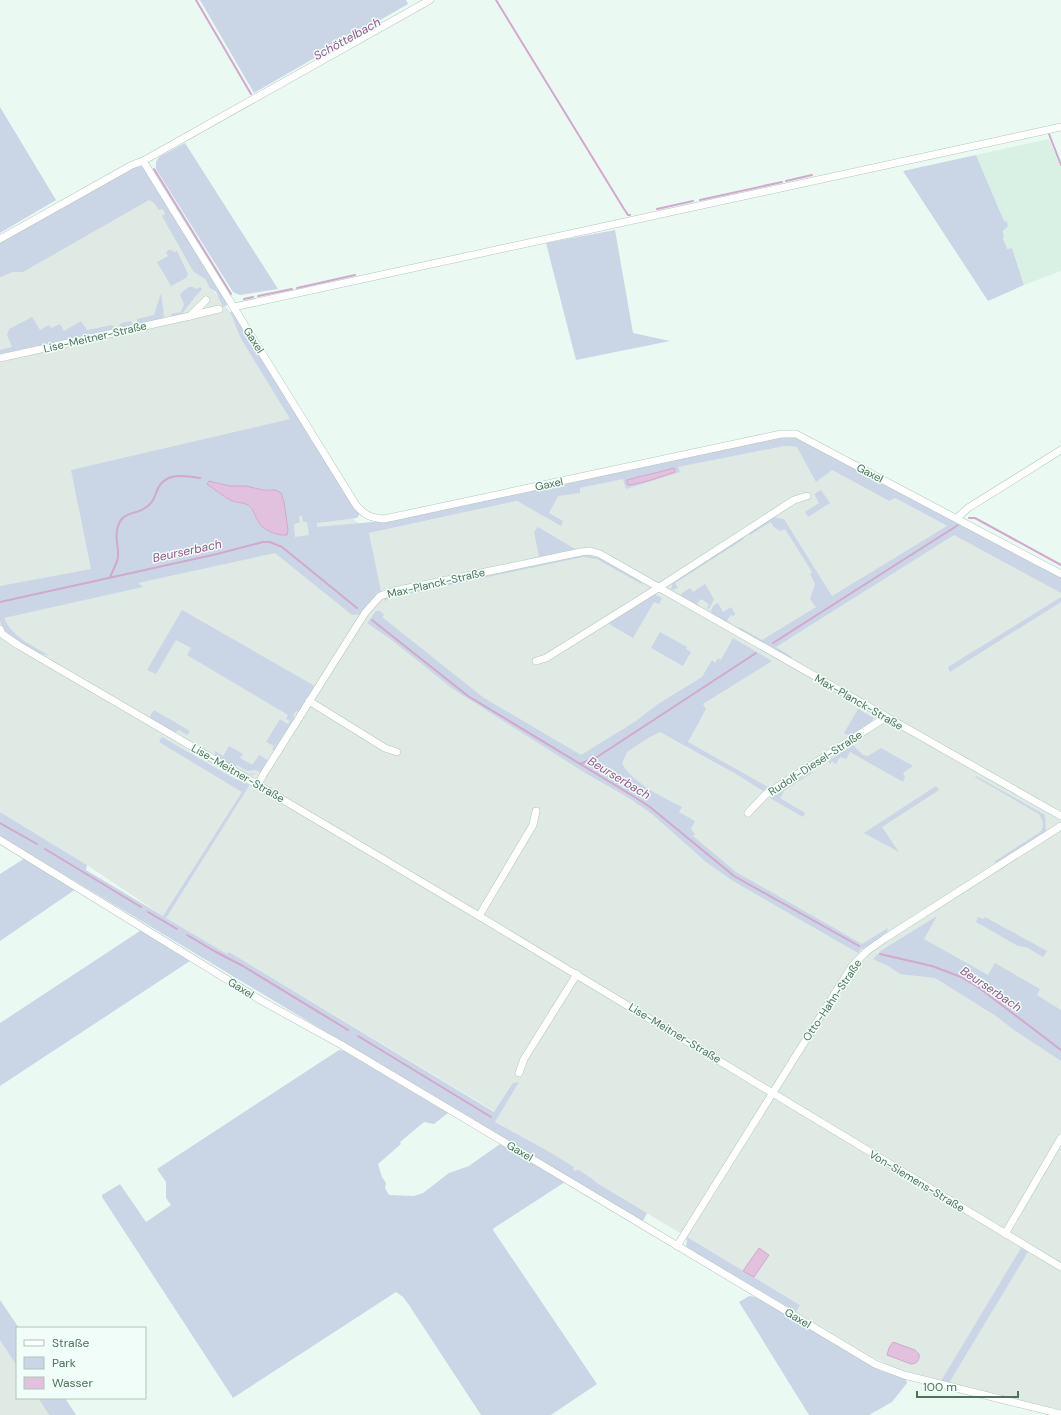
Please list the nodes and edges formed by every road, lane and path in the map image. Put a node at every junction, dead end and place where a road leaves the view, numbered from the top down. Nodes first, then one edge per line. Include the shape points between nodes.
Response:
1 (430, 0) edge
2 (1061, 127) edge
3 (143, 161) junction
4 (0, 239) edge
5 (206, 300) dead end
6 (234, 307) junction
7 (219, 309) dead end
8 (190, 316) junction
9 (0, 358) edge
10 (1061, 450) edge
11 (807, 496) dead end
12 (957, 518) junction
13 (1061, 574) edge
14 (658, 588) junction
15 (0, 629) edge
16 (536, 662) dead end
17 (309, 701) junction
18 (886, 717) junction
19 (397, 752) dead end
20 (258, 785) junction
21 (536, 811) dead end
22 (748, 813) dead end
23 (1061, 816) edge
24 (1061, 826) edge
25 (0, 840) edge
26 (479, 916) junction
27 (577, 974) junction
28 (519, 1073) dead end
29 (774, 1093) junction
30 (1061, 1138) edge
31 (1005, 1234) junction
32 (677, 1246) junction
33 (1061, 1267) edge
34 (1061, 1414) edge

1 - 3 street
2 - 6 street
3 - 4 street
3 - 6 street, Gaxel
5 - 8 street
6 - 12 street, Gaxel via 356,505 368,516 384,519 796,434
7 - 8 street, Lise-Meitner-Straße
8 - 9 street, Lise-Meitner-Straße
10 - 12 street via 968,508
11 - 14 street via 794,500
12 - 13 street, Gaxel
14 - 16 street
14 - 17 street, Max-Planck-Straße via 600,554 586,551 386,594 376,600 365,613
14 - 18 street, Max-Planck-Straße
15 - 20 street, Lise-Meitner-Straße via 2,634 18,646
17 - 19 street via 385,748
17 - 20 street, Max-Planck-Straße
18 - 22 street, Rudolf-Diesel-Straße via 765,795
18 - 23 street, Max-Planck-Straße
20 - 26 street, Lise-Meitner-Straße
21 - 26 street via 533,825
24 - 29 street, Otto-Hahn-Straße via 867,951 852,966
25 - 32 street, Gaxel via 262,1001 340,1044
26 - 27 street, Lise-Meitner-Straße
27 - 28 street via 524,1059
27 - 29 street, Lise-Meitner-Straße
29 - 31 street, Von-Siemens-Straße
29 - 32 street, Otto-Hahn-Straße
30 - 31 street
31 - 33 street, Von-Siemens-Straße
32 - 34 street, Gaxel via 883,1368

